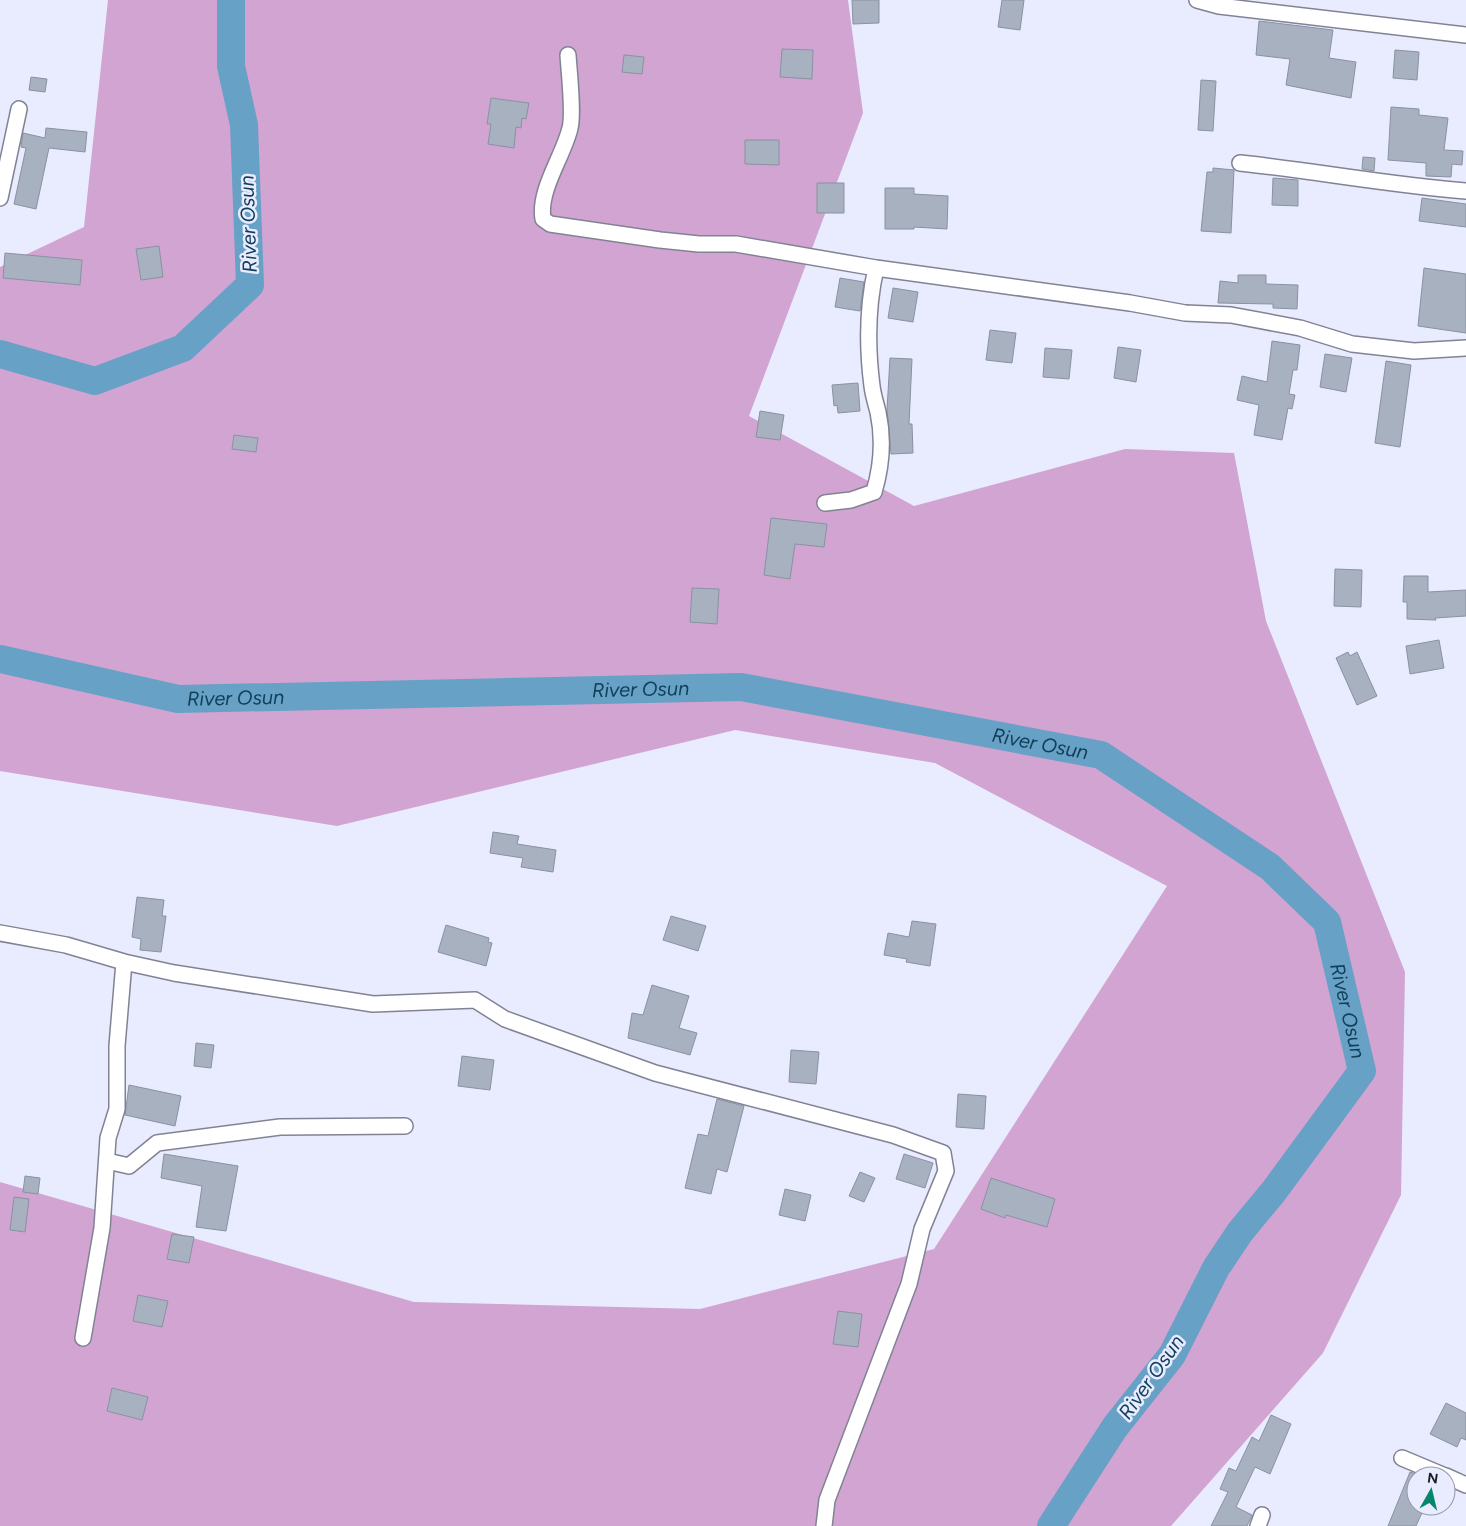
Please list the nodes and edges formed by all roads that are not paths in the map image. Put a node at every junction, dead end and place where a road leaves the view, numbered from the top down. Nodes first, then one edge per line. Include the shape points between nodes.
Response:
1 (1198, 0) edge
2 (1466, 35) edge
3 (568, 55) dead end
4 (19, 109) dead end
5 (1240, 163) dead end
6 (1466, 191) edge
7 (0, 198) edge
8 (876, 268) junction
9 (1466, 348) edge
10 (825, 503) dead end
11 (0, 933) edge
12 (124, 962) junction
13 (405, 1126) dead end
14 (106, 1161) junction
15 (83, 1338) dead end
16 (1402, 1458) dead end
17 (1422, 1466) edge
18 (824, 1526) edge

1 - 2 street via 1219,6
3 - 8 street via 571,127 550,179 542,211 543,219 550,224 699,244 736,244
4 - 7 street
5 - 6 street
8 - 9 street via 1185,313 1231,315 1300,328 1352,344 1414,351
8 - 10 street via 869,298 869,347 872,388 882,439 881,467 874,492 851,500
11 - 12 street via 66,945
12 - 14 street via 117,1046 117,1109 108,1138
12 - 18 street via 174,973 373,1004 475,1000 505,1018 655,1072 893,1135 943,1153 946,1171 922,1229 909,1284 827,1500
13 - 14 street via 280,1127 157,1143 129,1166
14 - 15 street via 102,1228
16 - 17 street

